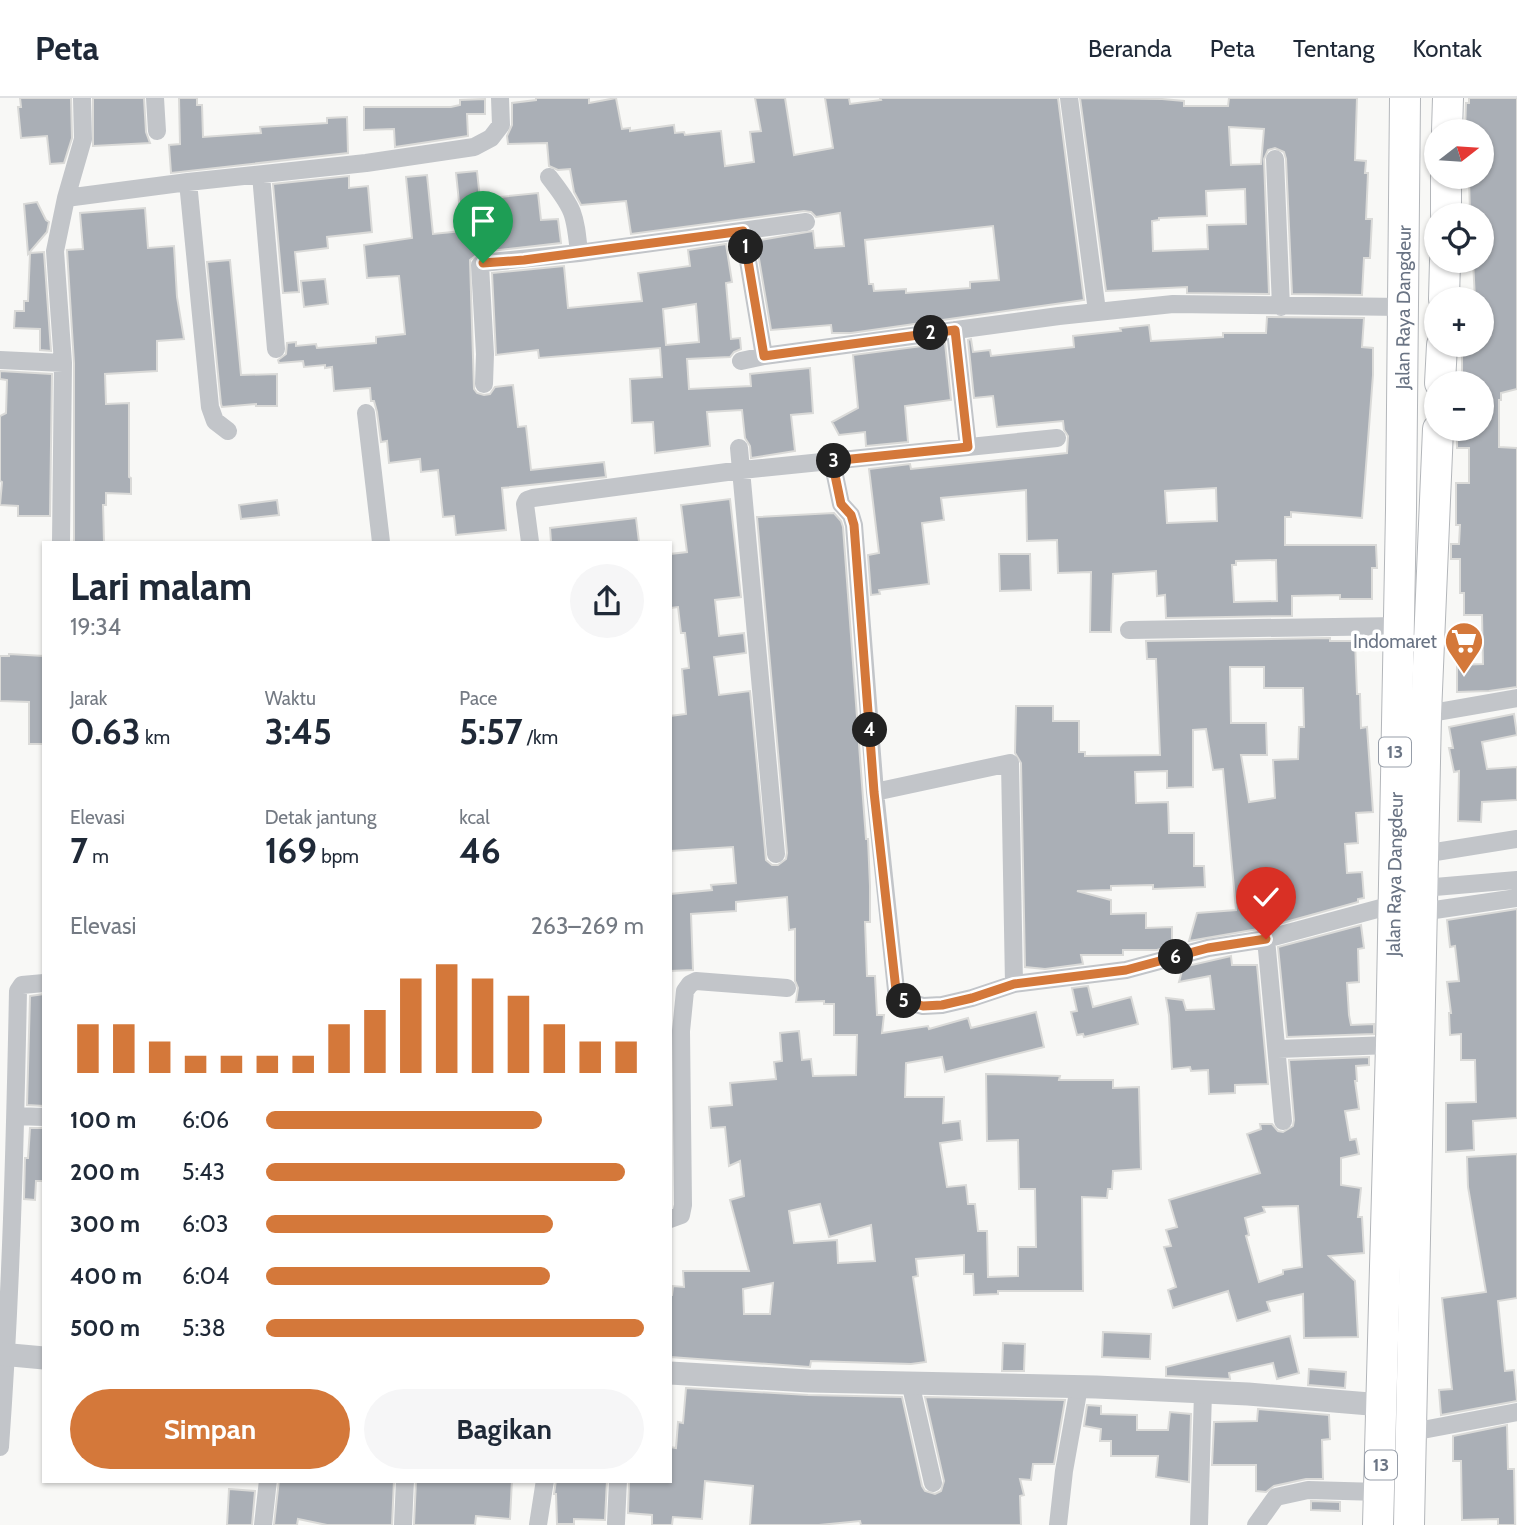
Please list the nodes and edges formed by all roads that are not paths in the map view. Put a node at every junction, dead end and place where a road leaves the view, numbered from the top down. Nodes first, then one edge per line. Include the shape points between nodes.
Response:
1 (82, 98) edge
2 (155, 98) edge
3 (500, 98) edge
4 (1069, 98) edge
5 (1405, 98) edge
6 (1448, 98) edge
7 (1447, 119) edge
8 (157, 131) dead end
9 (1275, 159) dead end
10 (261, 175) junction
11 (549, 177) dead end
12 (188, 182) junction
13 (66, 198) junction
14 (806, 222) dead end
15 (743, 231) junction
16 (579, 253) junction
17 (1281, 307) junction
18 (1402, 307) junction
19 (1097, 312) junction
20 (955, 330) junction
21 (276, 348) dead end
22 (764, 356) junction
23 (0, 360) edge
24 (741, 361) dead end
25 (63, 363) junction
26 (484, 384) dead end
27 (366, 413) dead end
28 (228, 430) dead end
29 (1057, 438) dead end
30 (1437, 441) edge
31 (968, 447) junction
32 (740, 448) dead end
33 (832, 461) junction
34 (742, 470) junction
35 (61, 541) edge
36 (381, 541) edge
37 (530, 541) edge
38 (1398, 626) junction
39 (1129, 630) dead end
40 (1517, 698) edge
41 (1426, 714) junction
42 (874, 792) junction
43 (1517, 839) edge
44 (776, 854) dead end
45 (1423, 854) junction
46 (1517, 880) edge
47 (1517, 898) edge
48 (1422, 900) junction
49 (1392, 905) junction
50 (1266, 939) junction
51 (42, 983) edge
52 (1014, 984) junction
53 (787, 988) dead end
54 (676, 1031) edge
55 (8, 1039) edge
56 (1391, 1045) junction
57 (1278, 1049) junction
58 (16, 1116) junction
59 (42, 1117) edge
60 (1283, 1121) dead end
61 (672, 1218) edge
62 (3, 1354) edge
63 (42, 1358) edge
64 (672, 1373) edge
65 (910, 1382) junction
66 (1079, 1387) junction
67 (1203, 1393) junction
68 (1382, 1405) junction
69 (1517, 1412) edge
70 (1412, 1432) junction
71 (0, 1447) edge
72 (268, 1483) edge
73 (405, 1483) edge
74 (545, 1483) edge
75 (618, 1483) edge
76 (933, 1483) dead end
77 (1380, 1492) junction
78 (616, 1523) dead end
79 (263, 1525) edge
80 (403, 1525) edge
81 (538, 1525) edge
82 (1058, 1525) edge
83 (1199, 1525) edge
84 (1256, 1525) edge
85 (1378, 1525) edge
86 (1409, 1525) edge

1 - 13 street via 83,139
2 - 8 street
3 - 10 street via 501,125 491,138 474,147
4 - 19 street
5 - 18 highway, Jalan Raya Dangdeur / 13
6 - 7 highway
9 - 17 street
10 - 12 street
10 - 21 street
11 - 16 street via 575,216
12 - 13 street
12 - 28 street via 210,407 215,421
13 - 25 street via 55,251
14 - 15 street
15 - 16 street
15 - 22 street
16 - 26 street via 480,265
17 - 18 street
17 - 19 street via 1173,304
18 - 38 highway, Jalan Raya Dangdeur / 13
19 - 20 street
20 - 22 street
20 - 31 street
22 - 24 street
23 - 25 street
25 - 35 street
27 - 36 street
29 - 31 street
30 - 41 highway, Jalan Raya Dangdeur / 13
31 - 33 street
32 - 34 street
33 - 34 street
33 - 42 street via 841,504 854,525
34 - 37 street via 527,500
34 - 44 street
38 - 39 street
38 - 49 highway, Jalan Raya Dangdeur / 13
40 - 41 street
41 - 45 highway, Jalan Raya Dangdeur / 13
42 - 52 street via 897,999 923,1006 942,1005
42 - 52 street via 1010,763
43 - 45 street
45 - 48 highway, Jalan Raya Dangdeur / 13
46 - 48 street
47 - 48 street
48 - 70 highway, Jalan Raya Dangdeur / 13
49 - 50 street
49 - 56 highway, Jalan Raya Dangdeur / 13
50 - 52 street via 1208,948 1126,970
50 - 57 street
51 - 55 street via 19,987
53 - 54 street via 696,981 685,991
54 - 61 street via 683,1205 681,1215
55 - 58 street
56 - 57 street
56 - 68 highway, Jalan Raya Dangdeur / 13
57 - 60 street
58 - 59 street
58 - 62 street
62 - 63 street
62 - 71 street
64 - 65 street
65 - 66 street
65 - 76 street
66 - 67 street
66 - 82 street
67 - 68 street
67 - 83 street
68 - 77 highway, Jalan Raya Dangdeur / 13
69 - 70 street
70 - 86 highway, Jalan Raya Dangdeur / 13
72 - 79 street
73 - 80 street
74 - 81 street
75 - 78 street
77 - 84 street via 1308,1490 1276,1497
77 - 85 highway, Jalan Raya Dangdeur / 13

